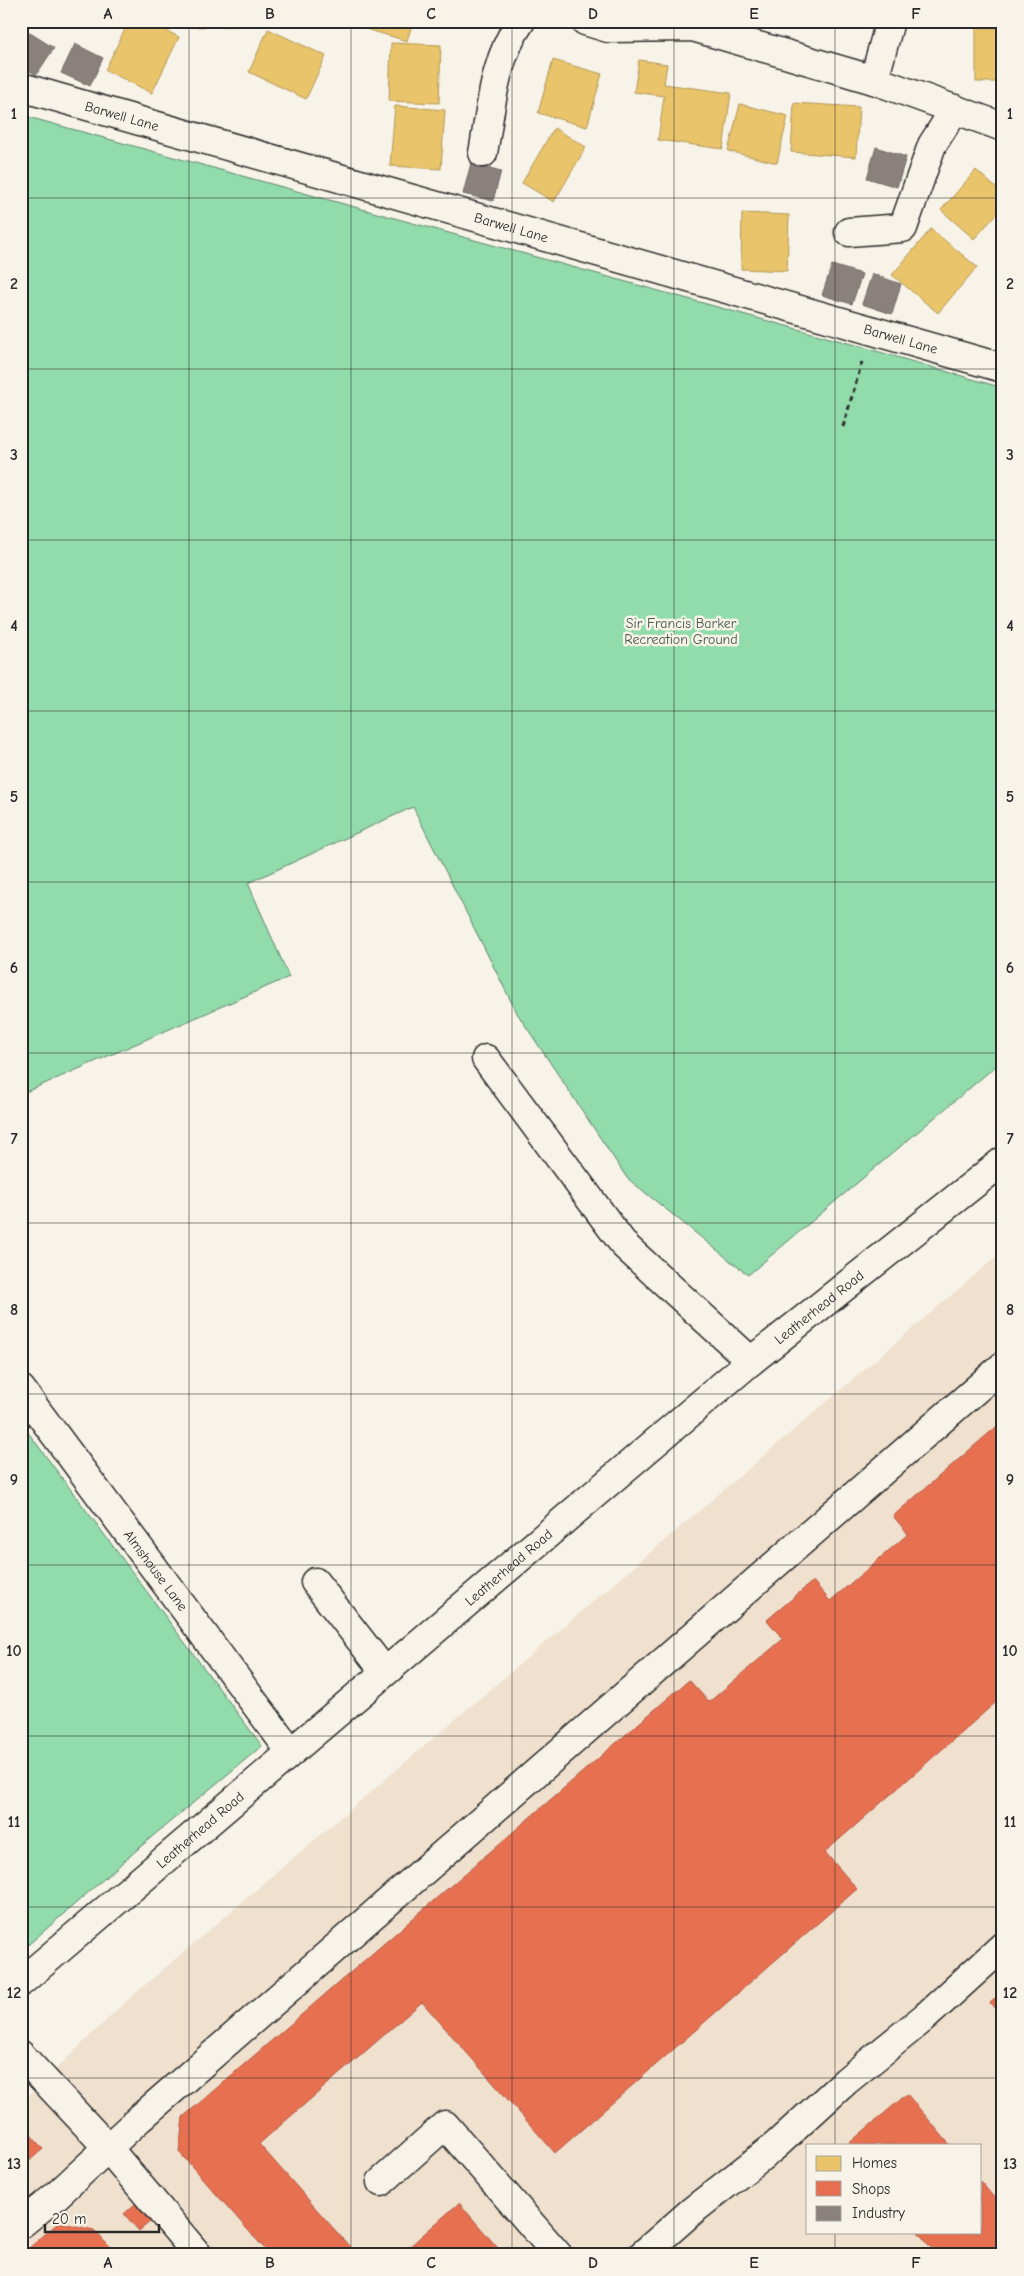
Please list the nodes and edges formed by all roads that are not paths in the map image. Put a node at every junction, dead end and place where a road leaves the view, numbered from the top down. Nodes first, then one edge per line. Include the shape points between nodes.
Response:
1 (521, 21) edge
2 (585, 21) edge
3 (890, 21) edge
4 (874, 80) junction
5 (21, 87) edge
6 (955, 109) junction
7 (1003, 126) edge
8 (483, 153) dead end
9 (849, 232) dead end
10 (1003, 368) edge
11 (486, 1059) dead end
12 (1003, 1161) edge
13 (750, 1361) junction
14 (1003, 1366) edge
15 (21, 1389) edge
16 (315, 1582) dead end
17 (385, 1672) junction
18 (291, 1752) junction
19 (1003, 1946) edge
20 (21, 1982) edge
21 (21, 2055) edge
22 (107, 2147) junction
23 (381, 2182) dead end
24 (21, 2224) edge
25 (198, 2255) edge
26 (558, 2255) edge
27 (642, 2255) edge

1 - 8 main road via 512,33 501,60
2 - 4 main road via 608,28 693,27
3 - 4 main road
4 - 6 main road
5 - 10 main road, Barwell Lane
6 - 7 main road
6 - 9 main road via 932,145 903,228
11 - 13 main road via 625,1246
12 - 13 main road, Leatherhead Road
13 - 17 main road, Leatherhead Road
14 - 22 main road
15 - 18 main road, Almshouse Lane
16 - 17 main road
17 - 18 main road, Leatherhead Road
18 - 20 main road, Leatherhead Road
19 - 27 main road via 775,2146
21 - 22 main road
22 - 24 main road via 58,2195
22 - 25 main road
23 - 26 main road via 445,2125

